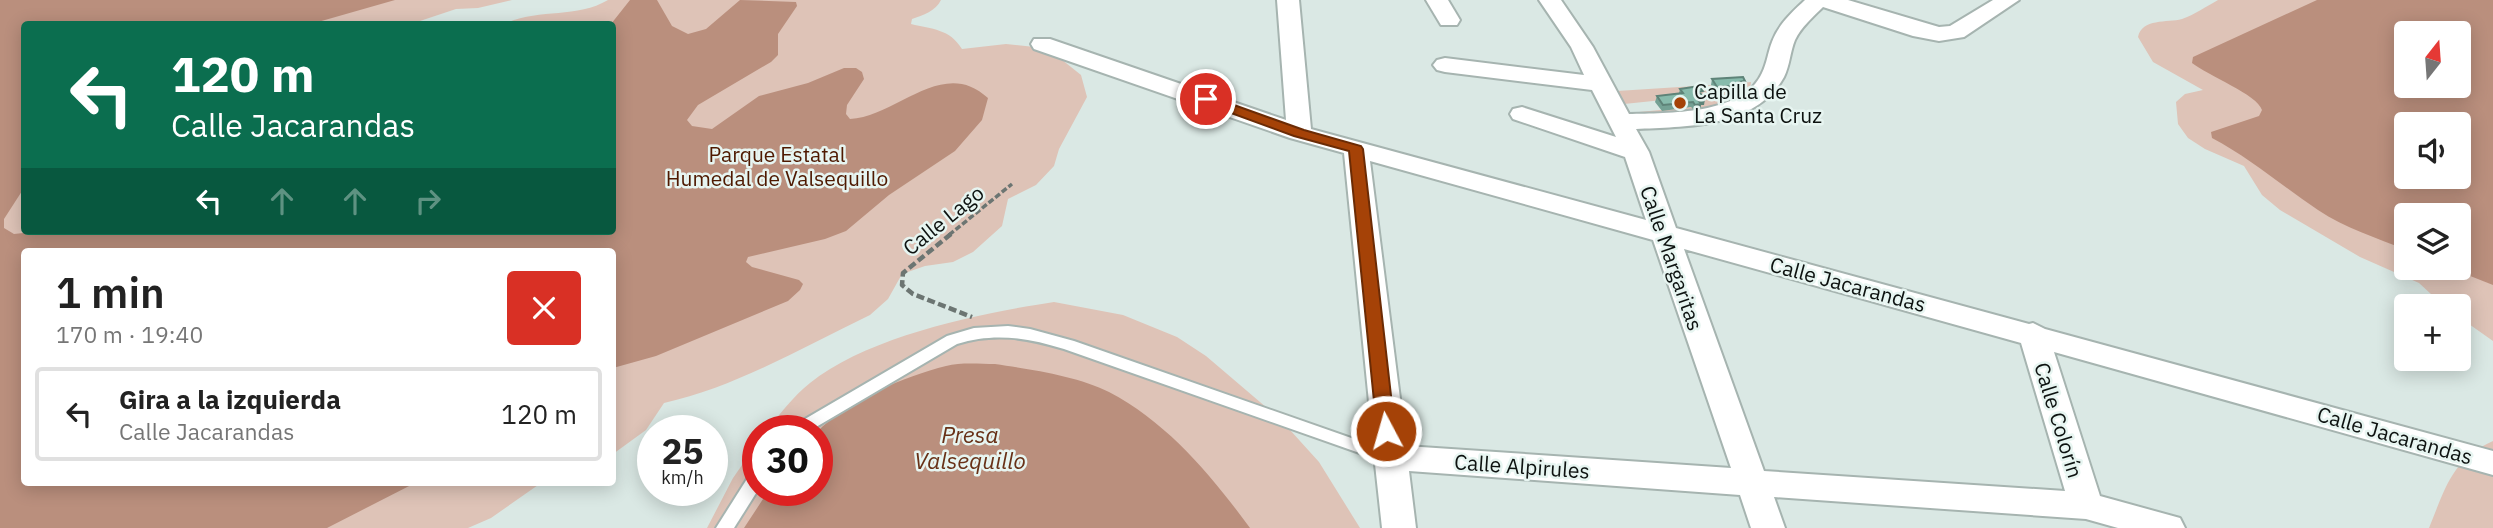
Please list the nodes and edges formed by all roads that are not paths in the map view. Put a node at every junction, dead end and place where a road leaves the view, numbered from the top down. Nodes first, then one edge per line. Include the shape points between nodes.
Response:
1 (1289, 0) edge
2 (1437, 0) edge
3 (1550, 0) edge
4 (1817, 0) edge
5 (1824, 0) edge
6 (2008, 0) edge
7 (1449, 20) dead end
8 (1042, 44) dead end
9 (1446, 65) dead end
10 (1602, 84) junction
11 (1522, 114) dead end
12 (1622, 122) junction
13 (1299, 133) junction
14 (1356, 149) junction
15 (1636, 152) junction
16 (1664, 234) junction
17 (2033, 333) junction
18 (824, 415) edge
19 (1388, 457) junction
20 (2493, 463) edge
21 (1752, 482) junction
22 (742, 500) edge
23 (2086, 506) junction
24 (724, 528) edge
25 (1399, 528) edge
26 (1768, 528) edge
27 (2168, 528) edge

1 - 13 street
2 - 7 street
3 - 10 street, Calle Margaritas
4 - 12 street via 1788,32 1768,84 1748,99 1726,111 1700,117
5 - 6 street via 1939,34 1955,32
8 - 13 street, Calle Jacarandas
9 - 10 street
10 - 12 street, Calle Margaritas
11 - 15 street
12 - 15 street, Calle Margaritas
13 - 14 street, Calle Jacarandas
14 - 16 street, Calle Jacarandas
14 - 19 street
15 - 16 street, Calle Margaritas
16 - 17 street, Calle Jacarandas
16 - 21 street, Calle Margaritas
17 - 20 street, Calle Jacarandas
17 - 23 street, Calle Colorín
18 - 19 lane, Calle Alpirules via 952,340 974,332 1009,331 1069,345
19 - 21 street, Calle Alpirules
19 - 25 street
21 - 23 street, Calle Alpirules
21 - 26 street, Calle Margaritas
22 - 24 lane
23 - 27 street, Calle Alpirules

